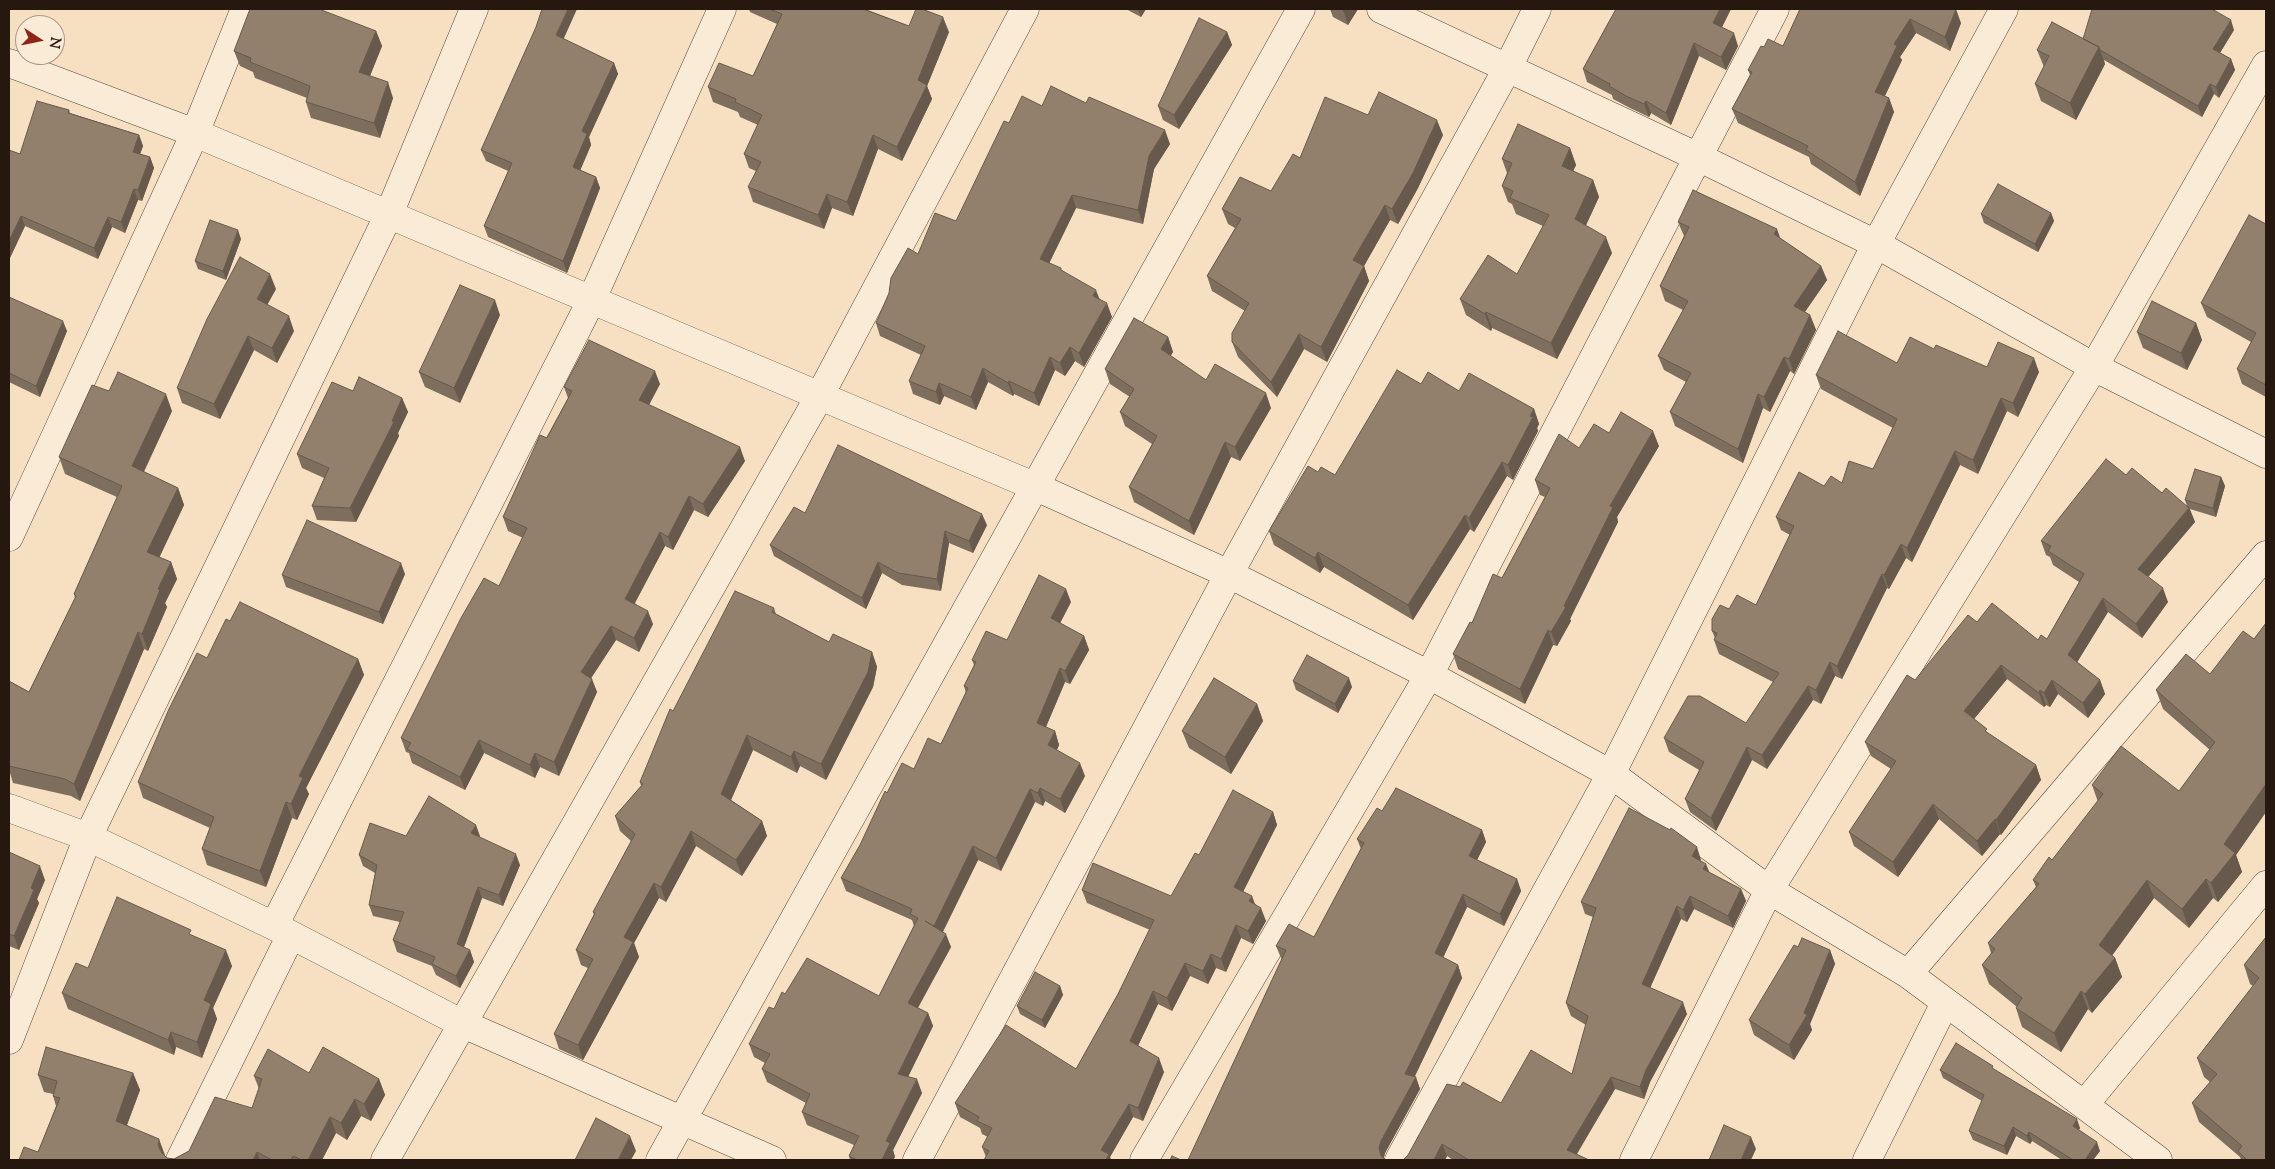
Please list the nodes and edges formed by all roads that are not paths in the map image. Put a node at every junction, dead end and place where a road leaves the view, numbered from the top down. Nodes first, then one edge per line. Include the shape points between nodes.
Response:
1 (245, 9) edge
2 (474, 9) edge
3 (722, 9) edge
4 (1025, 9) edge
5 (1301, 9) edge
6 (1381, 9) edge
7 (1537, 9) edge
8 (1775, 9) edge
9 (2004, 9) edge
10 (9, 63) edge
11 (2266, 65) edge
12 (1508, 69) junction
13 (195, 133) junction
14 (1698, 157) junction
15 (389, 214) junction
16 (1876, 244) junction
17 (591, 301) junction
18 (2094, 367) junction
19 (819, 397) junction
20 (2266, 454) edge
21 (1034, 486) junction
22 (9, 537) edge
23 (2266, 556) edge
24 (1229, 574) junction
25 (1429, 675) junction
26 (1610, 774) junction
27 (9, 808) edge
28 (88, 837) junction
29 (2266, 885) edge
30 (1769, 890) junction
31 (282, 930) junction
32 (1908, 974) junction
33 (1945, 1003) junction
34 (461, 1023) junction
35 (9, 1040) edge
36 (2084, 1106) junction
37 (681, 1122) junction
38 (180, 1160) edge
39 (385, 1160) edge
40 (660, 1160) edge
41 (772, 1160) edge
42 (917, 1160) edge
43 (1144, 1160) edge
44 (1399, 1160) edge
45 (1634, 1160) edge
46 (1867, 1160) edge
47 (2158, 1160) edge

1 - 13 street
2 - 15 street
3 - 17 street
4 - 19 street
5 - 21 street
6 - 12 street
7 - 12 street
8 - 14 street
9 - 16 street
10 - 13 street
11 - 18 street
12 - 14 street
12 - 24 street
13 - 15 street
13 - 22 street
14 - 16 street
14 - 25 street
15 - 17 street
15 - 28 street
16 - 18 street
16 - 26 street
17 - 19 street
17 - 31 street
18 - 20 street
18 - 30 street
19 - 21 street
19 - 34 street
21 - 24 street
21 - 37 street
23 - 32 street
24 - 25 street
24 - 42 street
25 - 26 street
25 - 43 street
26 - 30 street
26 - 44 street
27 - 28 street
28 - 31 street
28 - 35 street
29 - 36 street
30 - 32 street
30 - 45 street
31 - 34 street
31 - 38 street
32 - 33 street
33 - 36 street
33 - 46 street
34 - 37 street
34 - 39 street
36 - 47 street
37 - 40 street
37 - 41 street

